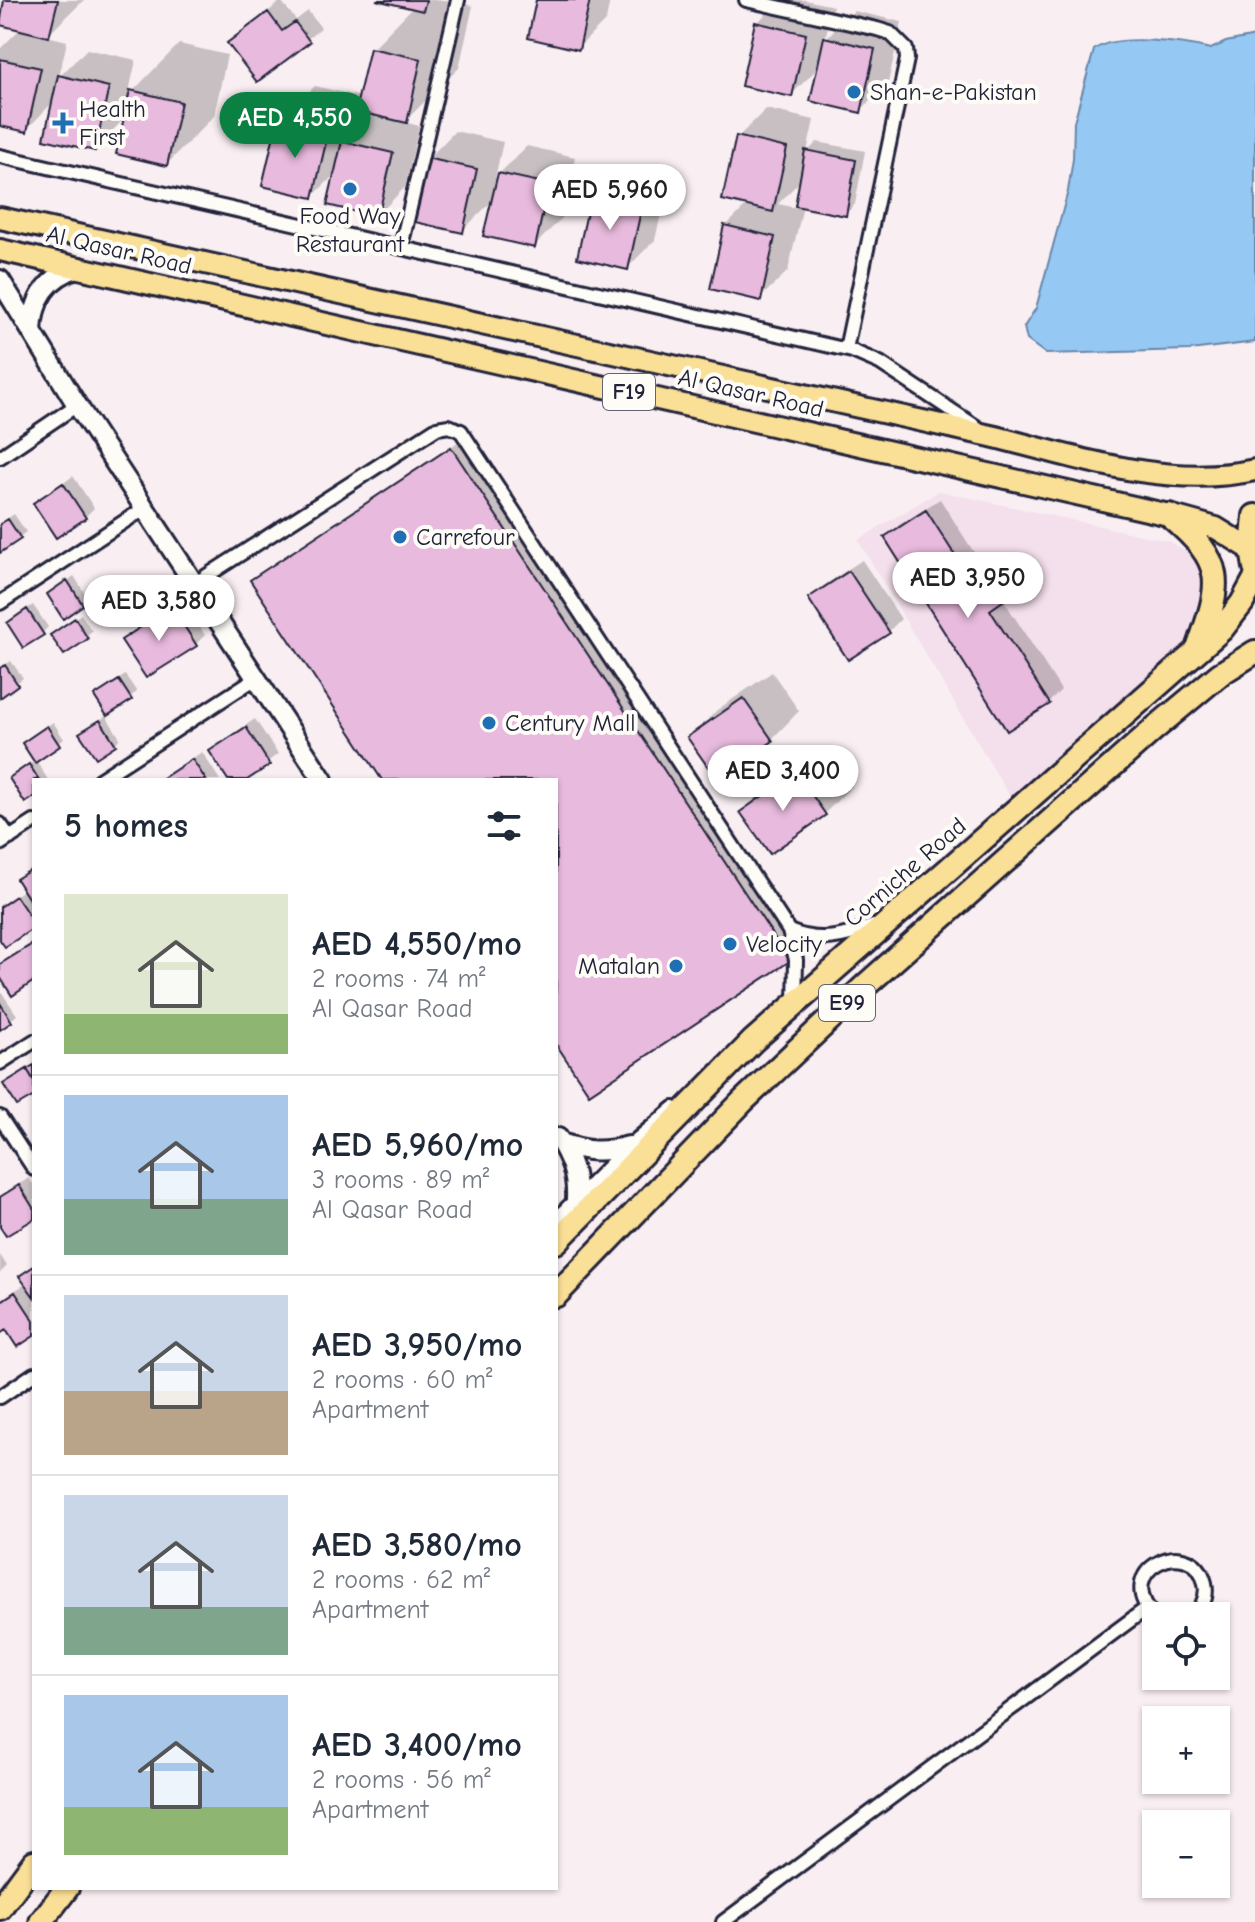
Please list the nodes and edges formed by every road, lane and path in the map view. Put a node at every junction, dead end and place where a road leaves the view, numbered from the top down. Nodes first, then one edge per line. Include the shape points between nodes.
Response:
1 (458, 0) edge
2 (746, 0) edge
3 (0, 156) edge
4 (0, 218) edge
5 (401, 247) junction
6 (0, 250) edge
7 (79, 267) junction
8 (0, 280) edge
9 (32, 332) junction
10 (846, 349) junction
11 (77, 405) junction
12 (991, 436) junction
13 (0, 457) edge
14 (1255, 470) edge
15 (145, 508) junction
16 (1169, 515) junction
17 (1255, 516) edge
18 (1253, 558) edge
19 (1255, 579) edge
20 (194, 584) junction
21 (0, 603) edge
22 (1197, 651) junction
23 (1255, 652) edge
24 (256, 678) junction
25 (102, 778) edge
26 (322, 778) edge
27 (32, 823) edge
28 (0, 824) edge
29 (5, 841) edge
30 (755, 879) junction
31 (743, 888) dead end
32 (888, 921) junction
33 (789, 931) junction
34 (795, 1004) junction
35 (753, 1041) junction
36 (32, 1042) edge
37 (0, 1063) edge
38 (0, 1117) edge
39 (558, 1139) edge
40 (629, 1146) junction
41 (32, 1166) edge
42 (576, 1199) junction
43 (558, 1217) edge
44 (558, 1240) edge
45 (558, 1293) edge
46 (32, 1375) edge
47 (0, 1397) edge
48 (1145, 1602) edge
49 (1203, 1602) edge
50 (1142, 1619) edge
51 (32, 1865) edge
52 (65, 1890) edge
53 (0, 1908) edge
54 (41, 1922) edge
55 (723, 1922) edge

1 - 5 street
2 - 10 street via 877,29 890,33 906,49
3 - 5 street
4 - 12 main road, Al Qasar Road / F19
5 - 10 street
6 - 7 main road, Al Qasar Road / F19
7 - 9 street via 43,289 34,306
7 - 16 main road, Al Qasar Road / F19
8 - 9 street
9 - 11 street
10 - 12 street via 880,363
11 - 13 street
11 - 15 street
12 - 14 main road, Al Qasar Road / F19 via 1164,475 1224,476
15 - 20 street
15 - 21 street
16 - 18 main road, Al Qasar Road / F19 via 1216,528
16 - 22 highway via 1204,547 1216,578 1214,603
17 - 18 highway
19 - 22 highway, Corniche Road / E99 via 1233,617
20 - 24 street
20 - 30 street via 437,428 461,431
22 - 32 highway, Corniche Road / E99
23 - 45 highway, E99 via 1154,729 866,985 743,1101
24 - 25 street
24 - 26 street
27 - 29 street
28 - 29 street
30 - 31 street
30 - 33 street
32 - 33 street via 830,939
32 - 34 highway, Corniche Road / E99
33 - 34 street via 798,974
34 - 35 highway, Corniche Road / E99
35 - 40 street
35 - 44 highway, Corniche Road / E99
36 - 37 street
38 - 41 street
39 - 40 street via 582,1150
39 - 42 street via 572,1163
40 - 42 street
42 - 43 street
46 - 47 street
48 - 49 street via 1142,1583 1147,1572 1169,1558 1194,1565 1203,1576
50 - 55 street
51 - 53 highway
52 - 54 highway

